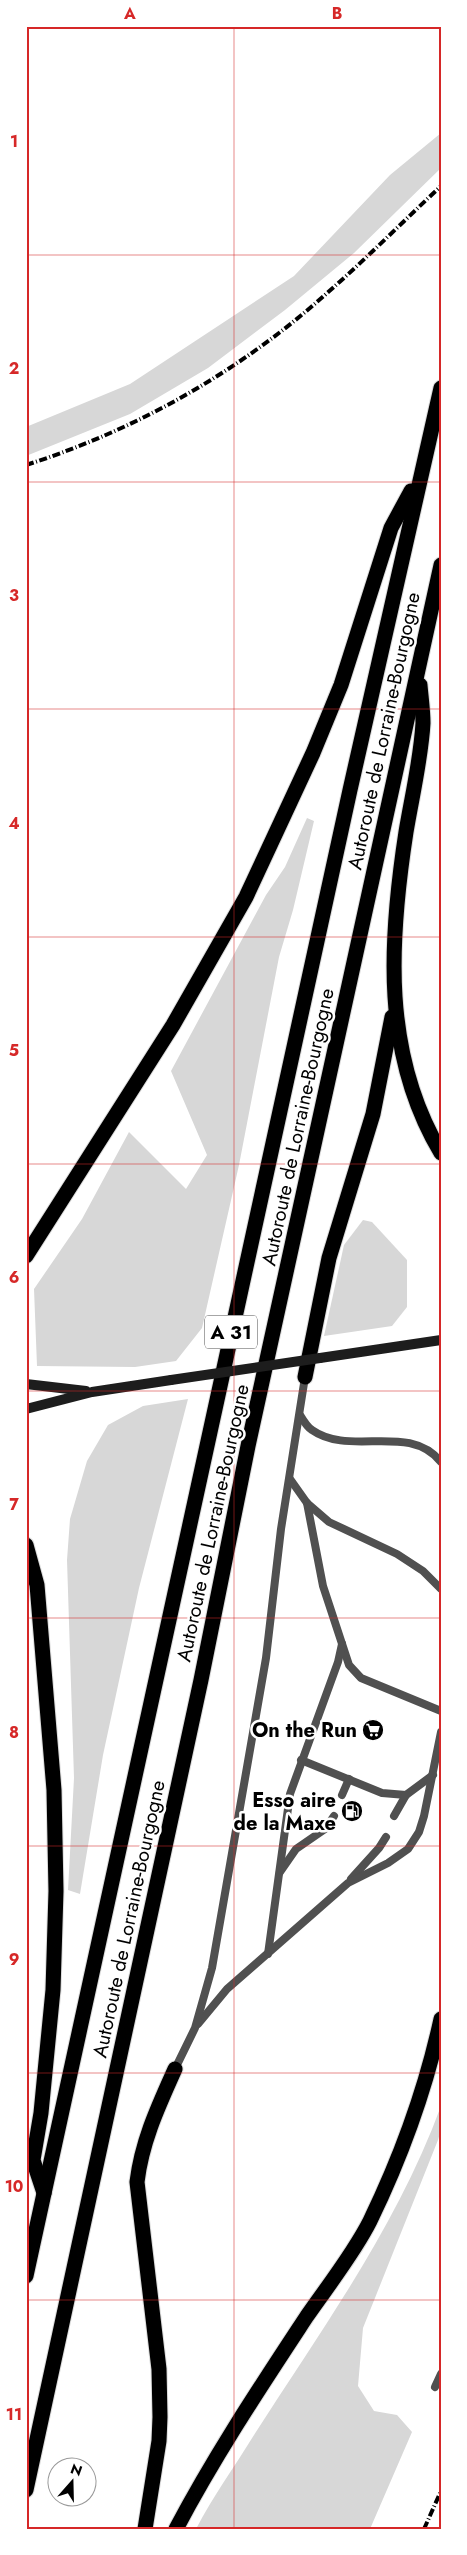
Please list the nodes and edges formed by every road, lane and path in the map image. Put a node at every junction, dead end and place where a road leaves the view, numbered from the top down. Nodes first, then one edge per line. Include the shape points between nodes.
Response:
1 (441, 388) edge
2 (419, 476) junction
3 (441, 565) edge
4 (419, 668) junction
5 (394, 1006) junction
6 (441, 1153) edge
7 (26, 1256) edge
8 (441, 1340) edge
9 (305, 1377) joint
10 (26, 1384) edge
11 (92, 1392) junction
12 (26, 1409) edge
13 (300, 1415) junction
14 (441, 1462) edge
15 (290, 1478) junction
16 (306, 1503) junction
17 (26, 1545) edge
18 (441, 1589) edge
19 (342, 1644) junction
20 (441, 1711) edge
21 (441, 1732) edge
22 (301, 1760) junction
23 (438, 1760) edge
24 (433, 1775) junction
25 (348, 1779) junction
26 (342, 1795) dead end
27 (406, 1795) junction
28 (334, 1816) dead end
29 (394, 1816) dead end
30 (386, 1836) dead end
31 (279, 1873) junction
32 (348, 1883) junction
33 (268, 1954) junction
34 (441, 2018) edge
35 (195, 2028) junction
36 (174, 2070) joint
37 (44, 2193) junction
38 (26, 2276) edge
39 (441, 2374) edge
40 (435, 2387) dead end
41 (26, 2490) edge
42 (145, 2529) edge
43 (176, 2529) edge

1 - 2 highway, Autoroute de Lorraine-Bourgogne / A 31
2 - 7 highway via 391,528 341,685 317,745 246,897 173,1025
2 - 37 highway, Autoroute de Lorraine-Bourgogne / A 31
3 - 4 highway, Autoroute de Lorraine-Bourgogne / A 31
4 - 5 highway via 423,723 398,884
4 - 41 highway, Autoroute de Lorraine-Bourgogne / A 31 via 248,1446 201,1680
5 - 6 highway via 410,1085
5 - 9 highway via 373,1114 329,1258
8 - 11 main road, bridge
9 - 13 lane
10 - 11 main road
11 - 12 main road
13 - 14 lane via 310,1429 321,1436 344,1441 397,1441 417,1445
13 - 15 lane
15 - 16 lane
15 - 35 lane via 251,1745 212,1968
16 - 18 lane via 329,1522 397,1554 423,1571
16 - 19 lane via 323,1586
17 - 37 highway via 38,1595 54,1790 56,1891 53,1990 33,2160
19 - 20 lane via 350,1665 361,1678
19 - 22 lane
21 - 23 lane
22 - 25 lane
22 - 31 lane via 290,1794
23 - 24 lane
24 - 27 lane
24 - 32 lane via 419,1832 408,1849
25 - 26 lane
25 - 27 lane via 382,1793
27 - 29 lane
28 - 31 lane via 325,1829 296,1849
30 - 32 lane
31 - 33 lane
32 - 33 lane
33 - 35 lane via 227,1989
34 - 43 highway via 406,2139 369,2223 254,2397 202,2480
35 - 36 lane
36 - 42 highway via 150,2125 141,2153 137,2182 159,2369 159,2440
37 - 38 highway, Autoroute de Lorraine-Bourgogne / A 31
39 - 40 lane

